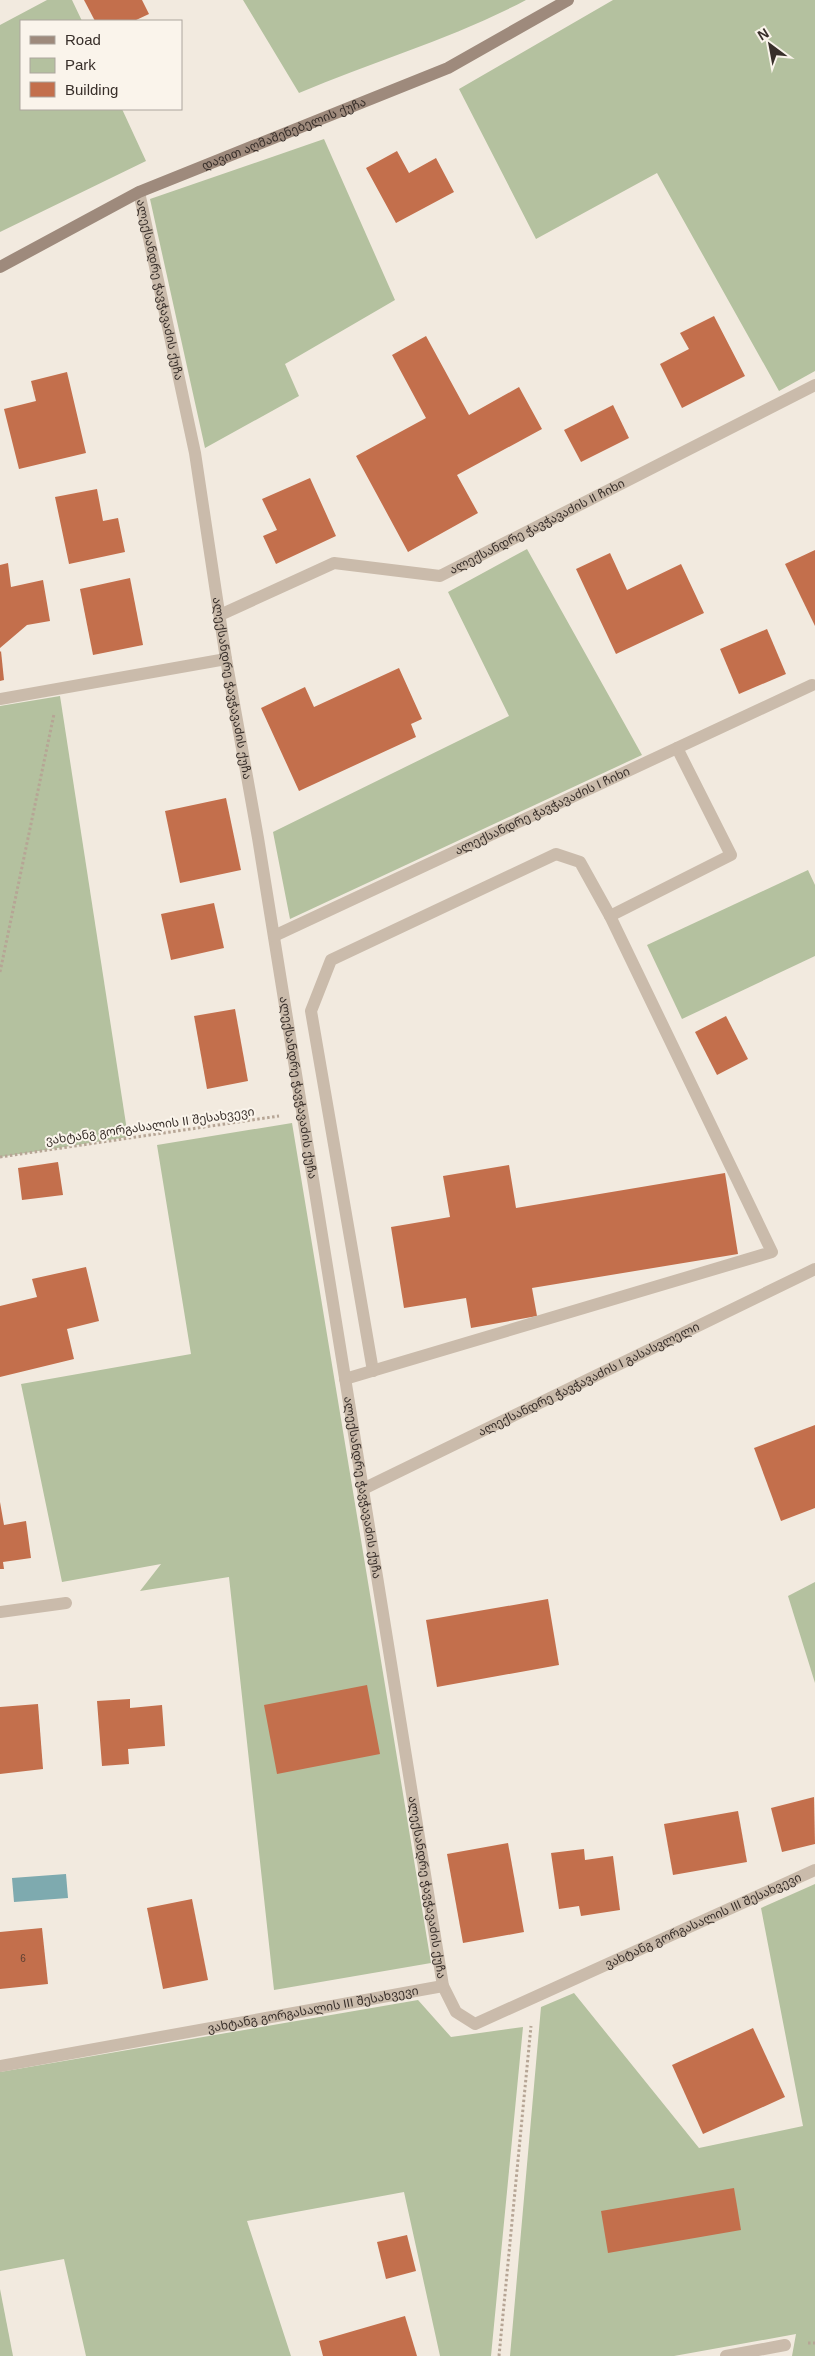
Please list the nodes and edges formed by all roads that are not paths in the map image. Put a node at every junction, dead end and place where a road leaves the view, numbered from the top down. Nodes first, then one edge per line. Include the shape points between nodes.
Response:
1 (568, 0) edge
2 (139, 192) junction
3 (0, 267) edge
4 (815, 385) edge
5 (220, 615) junction
6 (226, 659) junction
7 (812, 685) dead end
8 (0, 700) edge
9 (677, 748) junction
10 (610, 916) junction
11 (274, 936) junction
12 (815, 1269) edge
13 (372, 1371) junction
14 (346, 1379) junction
15 (363, 1489) junction
16 (66, 1602) dead end
17 (0, 1612) edge
18 (815, 1870) edge
19 (443, 1986) junction
20 (0, 2066) edge
21 (785, 2345) dead end
22 (726, 2356) edge

1 - 2 street, დავით აღმაშენებელის ქუჩა via 448,68
2 - 3 street, დავით აღმაშენებელის ქუჩა
2 - 5 street, ალექსანდრე ჭავჭავაძის ქუჩა via 195,453
4 - 5 street, ალექსანდრე ჭავჭავაძის II ჩიხი via 440,576 334,563
5 - 6 street, ალექსანდრე ჭავჭავაძის ქუჩა
6 - 8 street
6 - 11 street, ალექსანდრე ჭავჭავაძის ქუჩა
7 - 9 street, ალექსანდრე ჭავჭავაძის I ჩიხი
9 - 10 street via 731,855
9 - 11 street, ალექსანდრე ჭავჭავაძის I ჩიხი
10 - 13 street via 580,862 556,854 331,960 311,1011
10 - 13 street via 772,1252
11 - 14 street, ალექსანდრე ჭავჭავაძის ქუჩა
12 - 15 street, ალექსანდრე ჭავჭავაძის I გასასვლელი
13 - 14 street
14 - 15 street, ალექსანდრე ჭავჭავაძის ქუჩა
15 - 19 street, ალექსანდრე ჭავჭავაძის ქუჩა
16 - 17 street
18 - 19 street, ვახტანგ გორგასალის III შესახვევი via 474,2024 456,2012
19 - 20 street, ვახტანგ გორგასალის III შესახვევი
21 - 22 street

